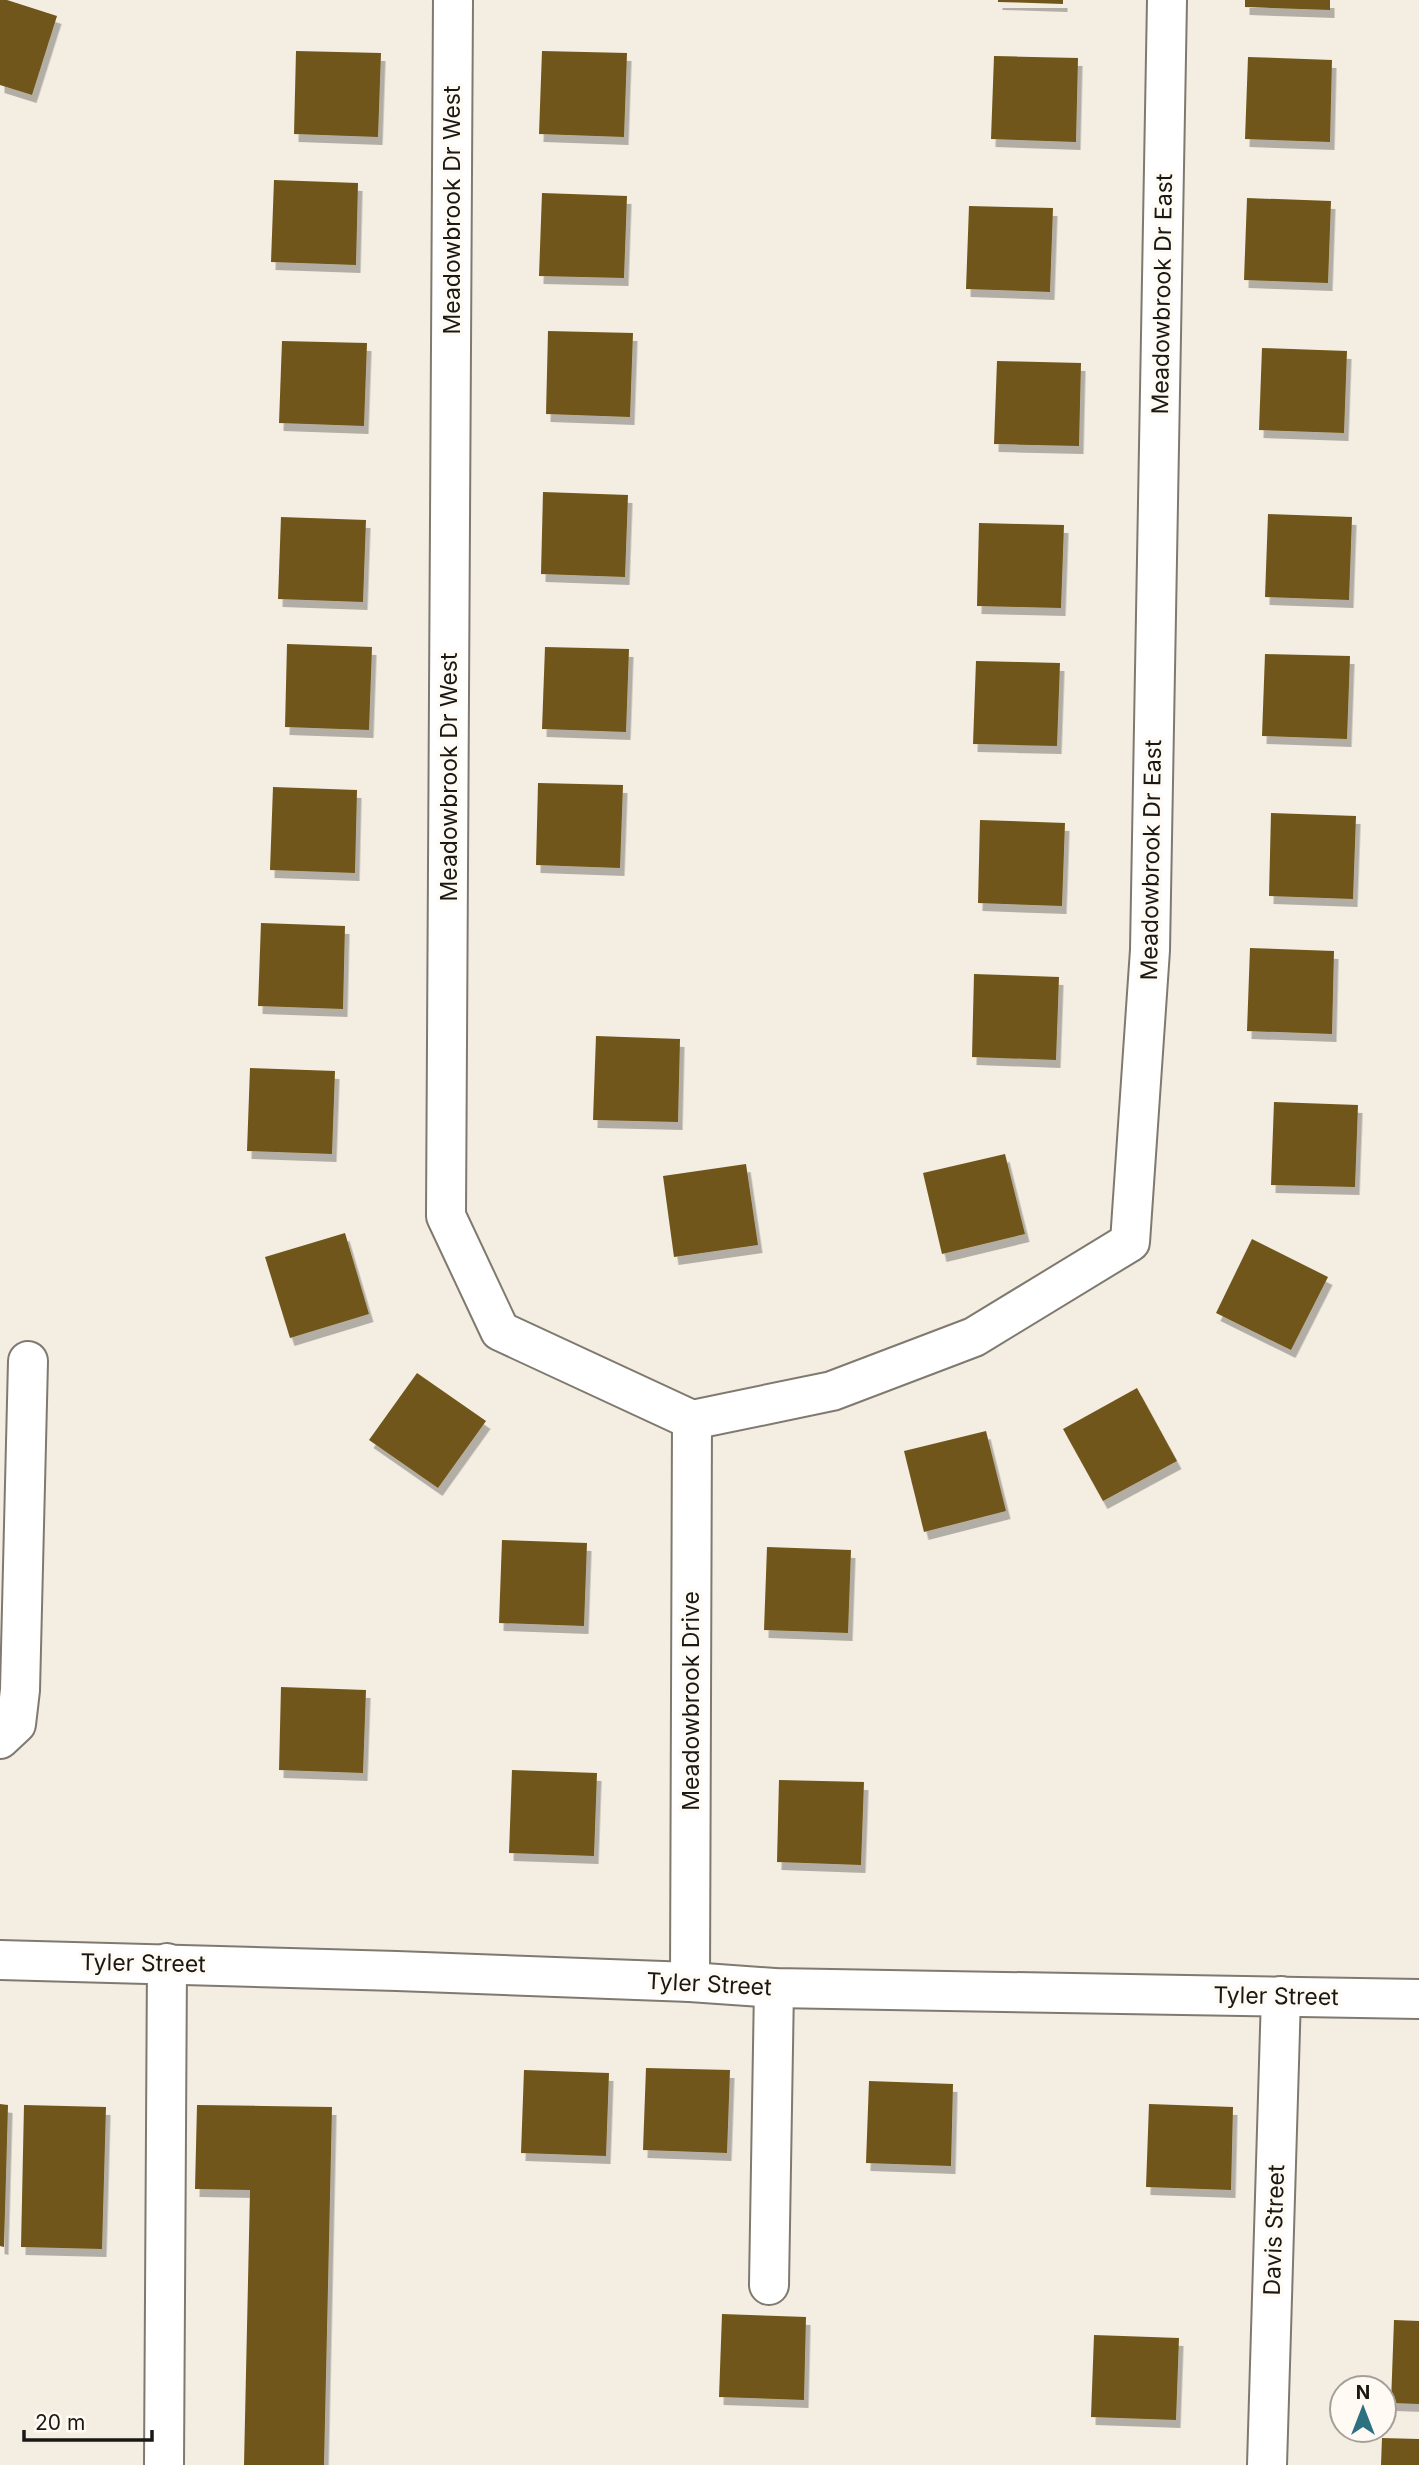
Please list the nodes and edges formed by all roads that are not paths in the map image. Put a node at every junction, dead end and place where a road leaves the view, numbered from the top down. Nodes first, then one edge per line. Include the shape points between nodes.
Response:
1 (453, 0) edge
2 (1167, 0) edge
3 (28, 1361) dead end
4 (692, 1420) junction
5 (0, 1739) edge
6 (0, 1960) edge
7 (167, 1963) junction
8 (690, 1982) junction
9 (774, 1988) junction
10 (1281, 1996) junction
11 (1419, 1999) edge
12 (769, 2285) dead end
13 (164, 2465) edge
14 (1267, 2465) edge

1 - 4 street, Meadowbrook Dr West via 446,1216 500,1331
2 - 4 street, Meadowbrook Dr East via 1150,950 1130,1242 975,1337 832,1391
3 - 5 street via 20,1690 16,1724
4 - 8 street, Meadowbrook Drive
6 - 7 street, Tyler Street
7 - 8 street, Tyler Street
7 - 13 street
8 - 9 street, Tyler Street
9 - 10 street, Tyler Street
9 - 12 street
10 - 11 street, Tyler Street
10 - 14 street, Davis Street

